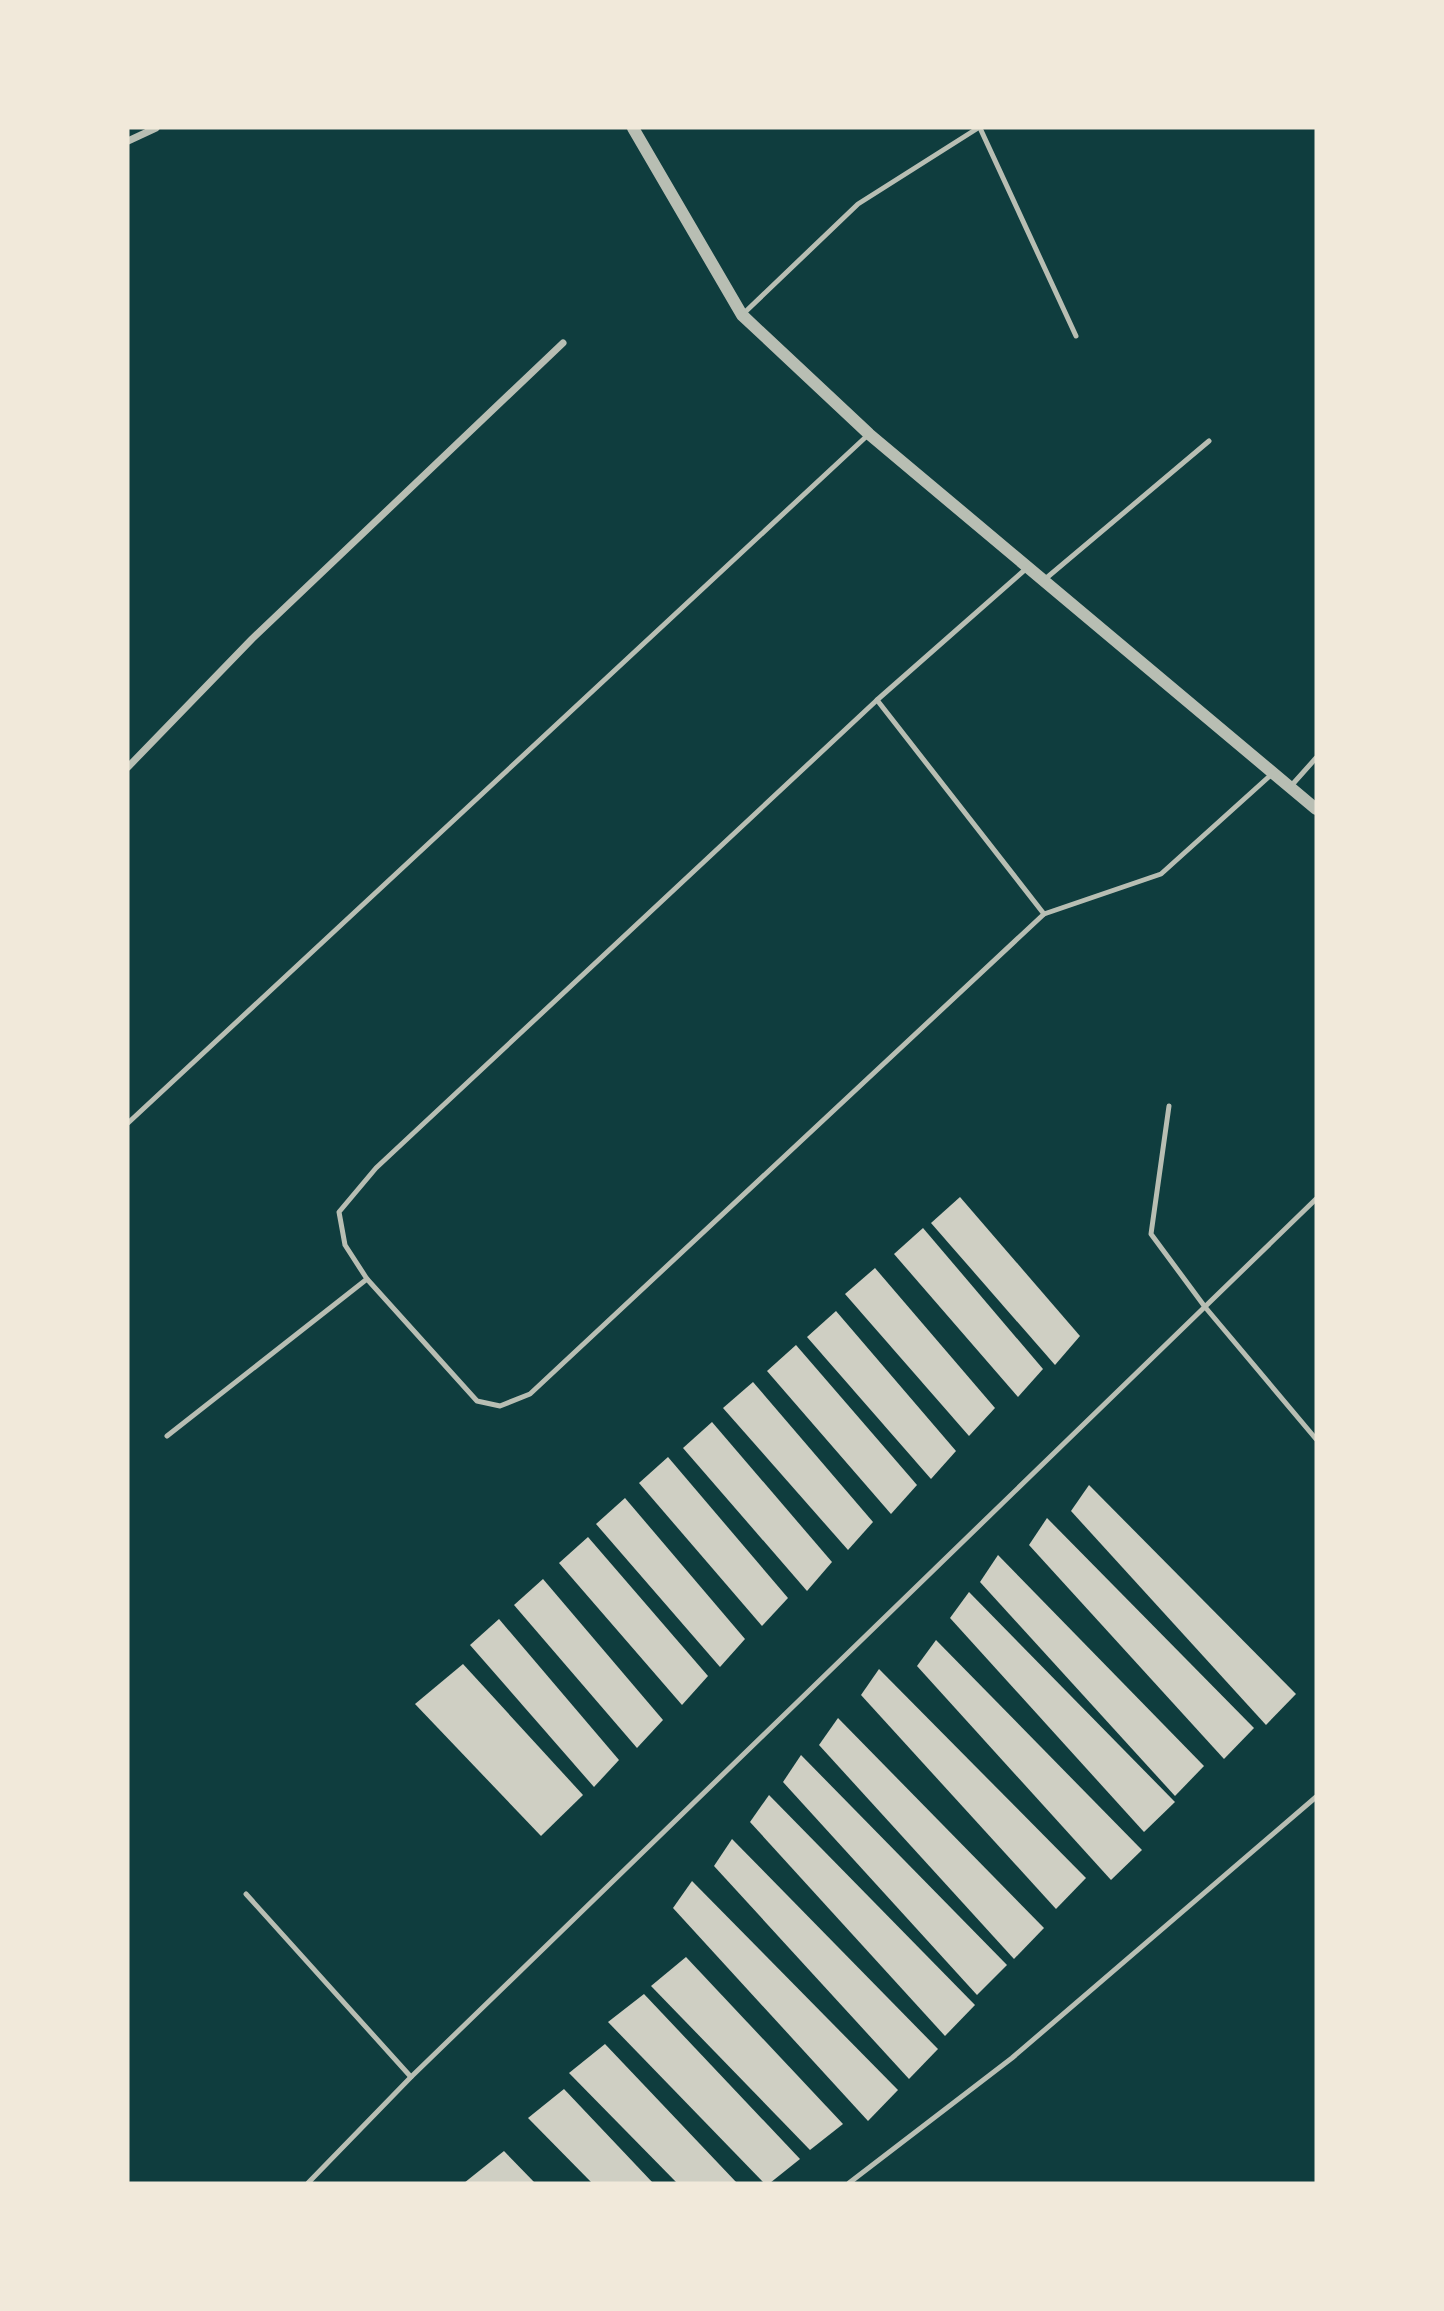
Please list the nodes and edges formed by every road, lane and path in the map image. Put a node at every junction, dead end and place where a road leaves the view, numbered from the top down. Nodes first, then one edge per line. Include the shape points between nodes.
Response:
1 (156, 128) edge
2 (633, 128) edge
3 (979, 128) edge
4 (128, 141) edge
5 (742, 315) junction
6 (1076, 336) dead end
7 (563, 343) dead end
8 (869, 434) junction
9 (1209, 441) dead end
10 (1028, 567) junction
11 (1044, 580) junction
12 (877, 700) junction
13 (1316, 758) edge
14 (128, 767) edge
15 (1274, 771) junction
16 (1291, 786) junction
17 (1316, 809) edge
18 (1044, 914) junction
19 (1168, 1106) dead end
20 (128, 1123) edge
21 (1316, 1199) edge
22 (367, 1279) junction
23 (1205, 1307) junction
24 (167, 1436) dead end
25 (1316, 1439) edge
26 (1316, 1797) edge
27 (246, 1894) dead end
28 (411, 2077) junction
29 (308, 2183) edge
30 (849, 2183) edge

1 - 4 street
2 - 5 street
3 - 5 lane via 858,204
3 - 6 lane
5 - 8 street
7 - 14 street via 252,639
8 - 10 street
8 - 20 lane
9 - 11 lane
10 - 11 street
10 - 12 lane
11 - 15 street
12 - 18 lane
12 - 22 lane via 376,1168 340,1212 345,1245
13 - 16 lane
15 - 16 street
15 - 18 lane via 1161,874
16 - 17 street
18 - 22 lane via 530,1394 500,1406 477,1401
19 - 23 lane via 1151,1234
21 - 23 lane
22 - 24 lane
23 - 25 lane
23 - 28 lane
26 - 30 lane via 1012,2058
27 - 28 lane
28 - 29 lane

